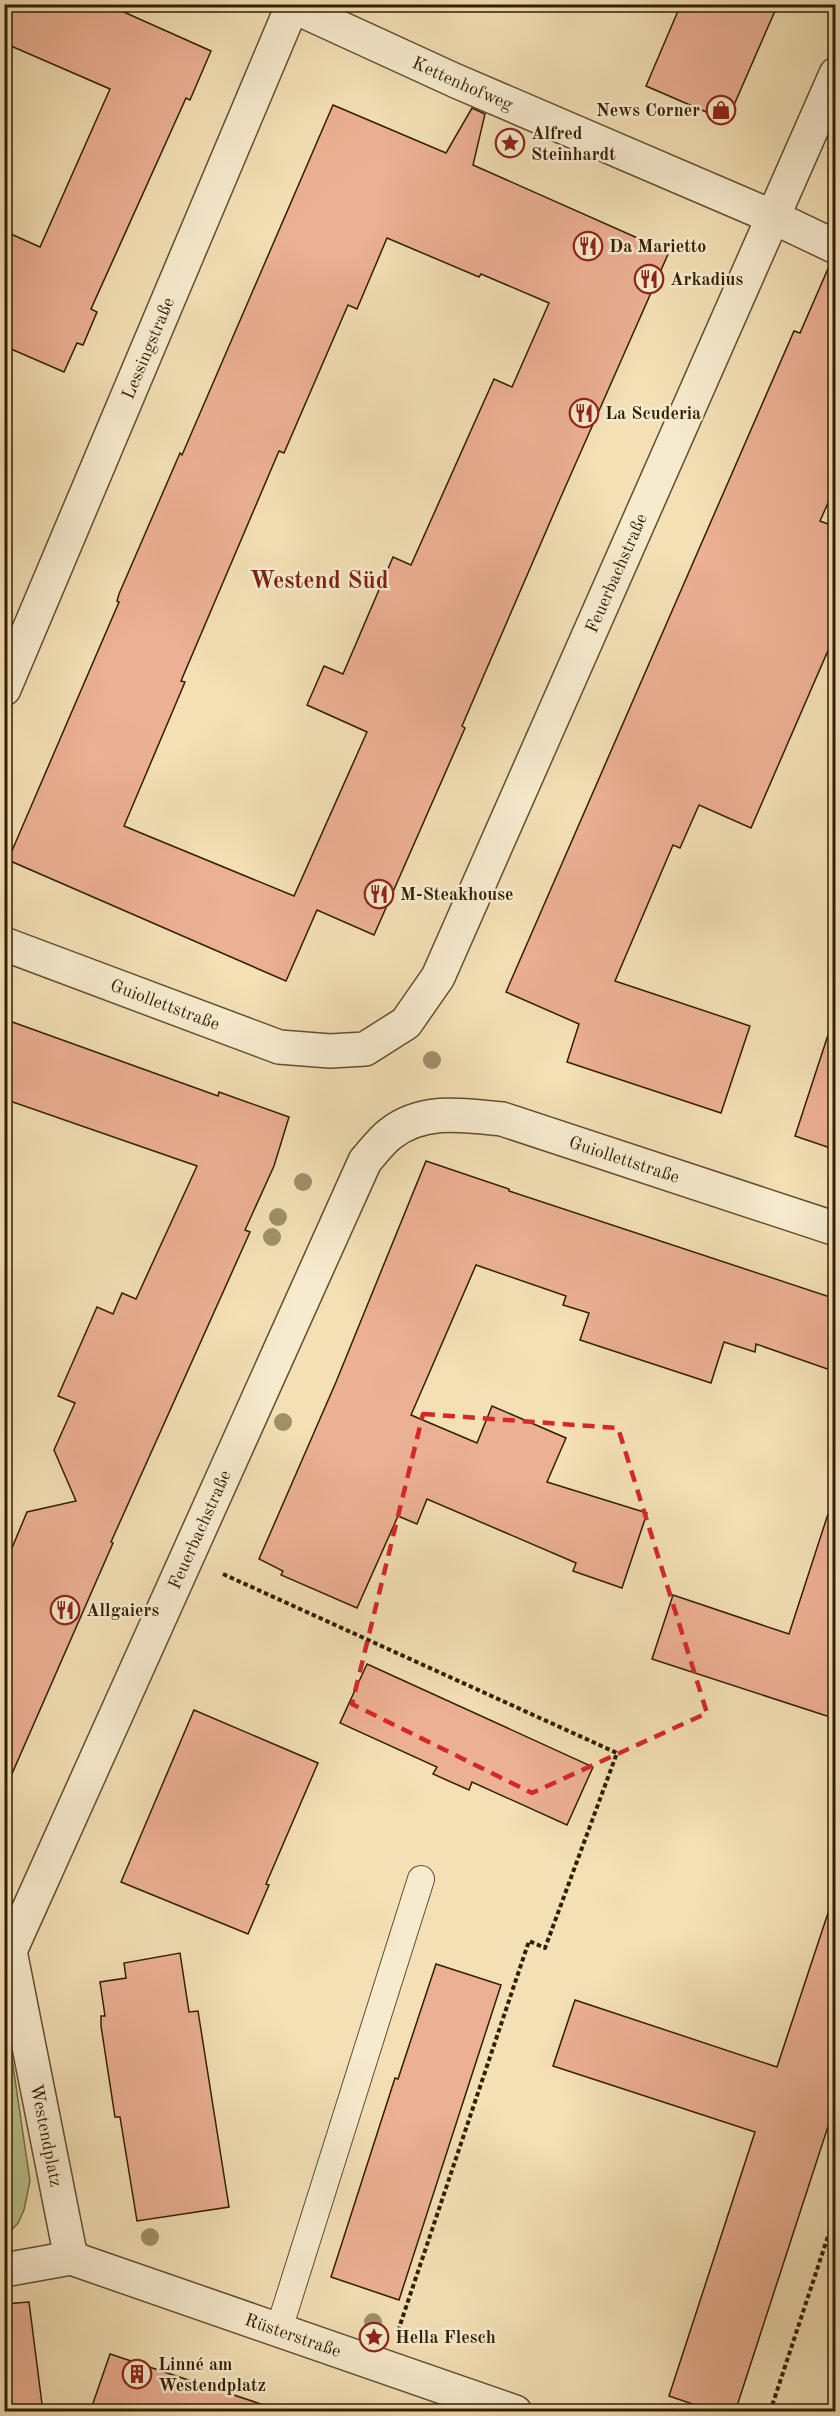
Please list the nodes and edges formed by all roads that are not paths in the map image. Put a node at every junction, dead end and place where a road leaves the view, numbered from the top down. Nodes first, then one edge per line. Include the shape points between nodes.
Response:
1 (291, 5) edge
2 (836, 74) edge
3 (773, 218) junction
4 (836, 247) edge
5 (4, 689) edge
6 (4, 944) edge
7 (365, 1049) joint
8 (409, 1122) joint
9 (836, 1229) edge
10 (421, 1879) dead end
11 (7, 1951) edge
12 (71, 2258) junction
13 (4, 2270) edge
14 (279, 2329) junction
15 (515, 2412) edge

1 - 3 street, Kettenhofweg
1 - 5 street, Lessingstraße
2 - 3 street, Feuerbachstraße
3 - 4 street, Kettenhofweg
3 - 7 street, Feuerbachstraße via 438,977 406,1023
6 - 7 street, Guiollettstraße via 279,1047
8 - 9 street, Guiollettstraße via 447,1113 502,1119
8 - 11 street, Feuerbachstraße via 390,1134 365,1161
10 - 14 lane
11 - 12 street, Westendplatz
12 - 13 street
12 - 14 street, Rüsterstraße
14 - 15 street, Rüsterstraße

